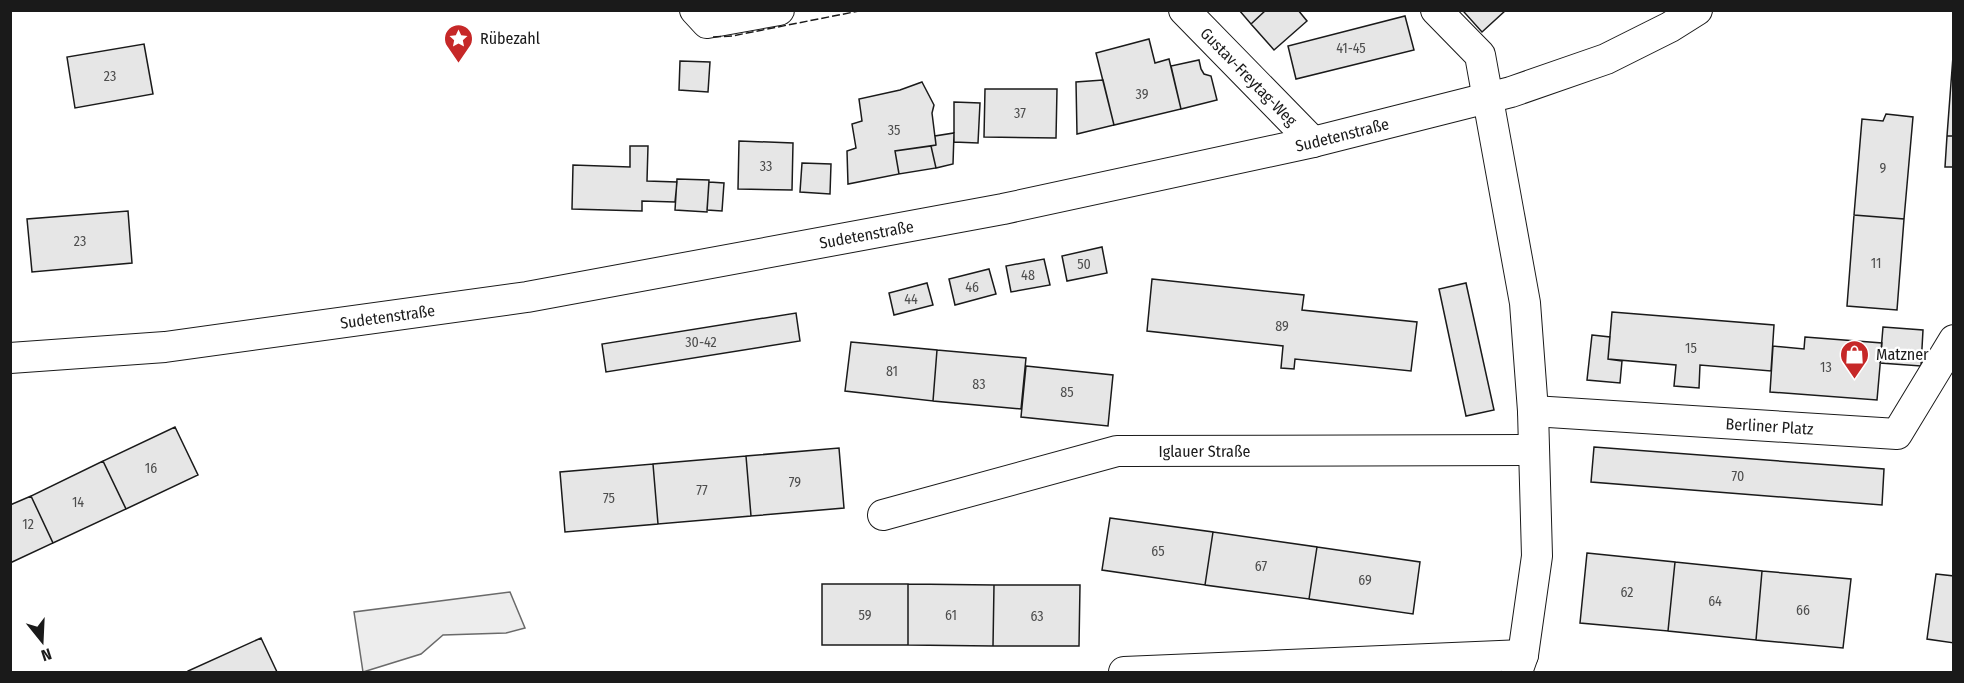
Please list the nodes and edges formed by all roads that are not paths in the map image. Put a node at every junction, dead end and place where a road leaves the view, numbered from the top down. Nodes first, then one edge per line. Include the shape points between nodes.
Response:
1 (695, 10) edge
2 (779, 10) edge
3 (1184, 10) edge
4 (1436, 10) edge
5 (1688, 13) edge
6 (1489, 98) junction
7 (1313, 142) junction
8 (1953, 340) edge
9 (10, 358) edge
10 (1533, 411) junction
11 (1534, 450) junction
12 (883, 515) dead end
13 (1520, 664) edge
14 (1124, 672) edge

1 - 2 street via 708,23
3 - 7 street, Gustav-Freytag-Weg
4 - 6 street via 1480,55
5 - 6 street, Sudetenstraße via 1606,59
6 - 7 street, Sudetenstraße
6 - 10 street via 1525,303
7 - 9 street, Sudetenstraße via 1004,209 527,297 165,347
8 - 10 street, Berliner Platz via 1898,434
10 - 11 street
11 - 12 street, Iglauer Straße via 1117,451
11 - 13 street via 1537,556
13 - 14 street

